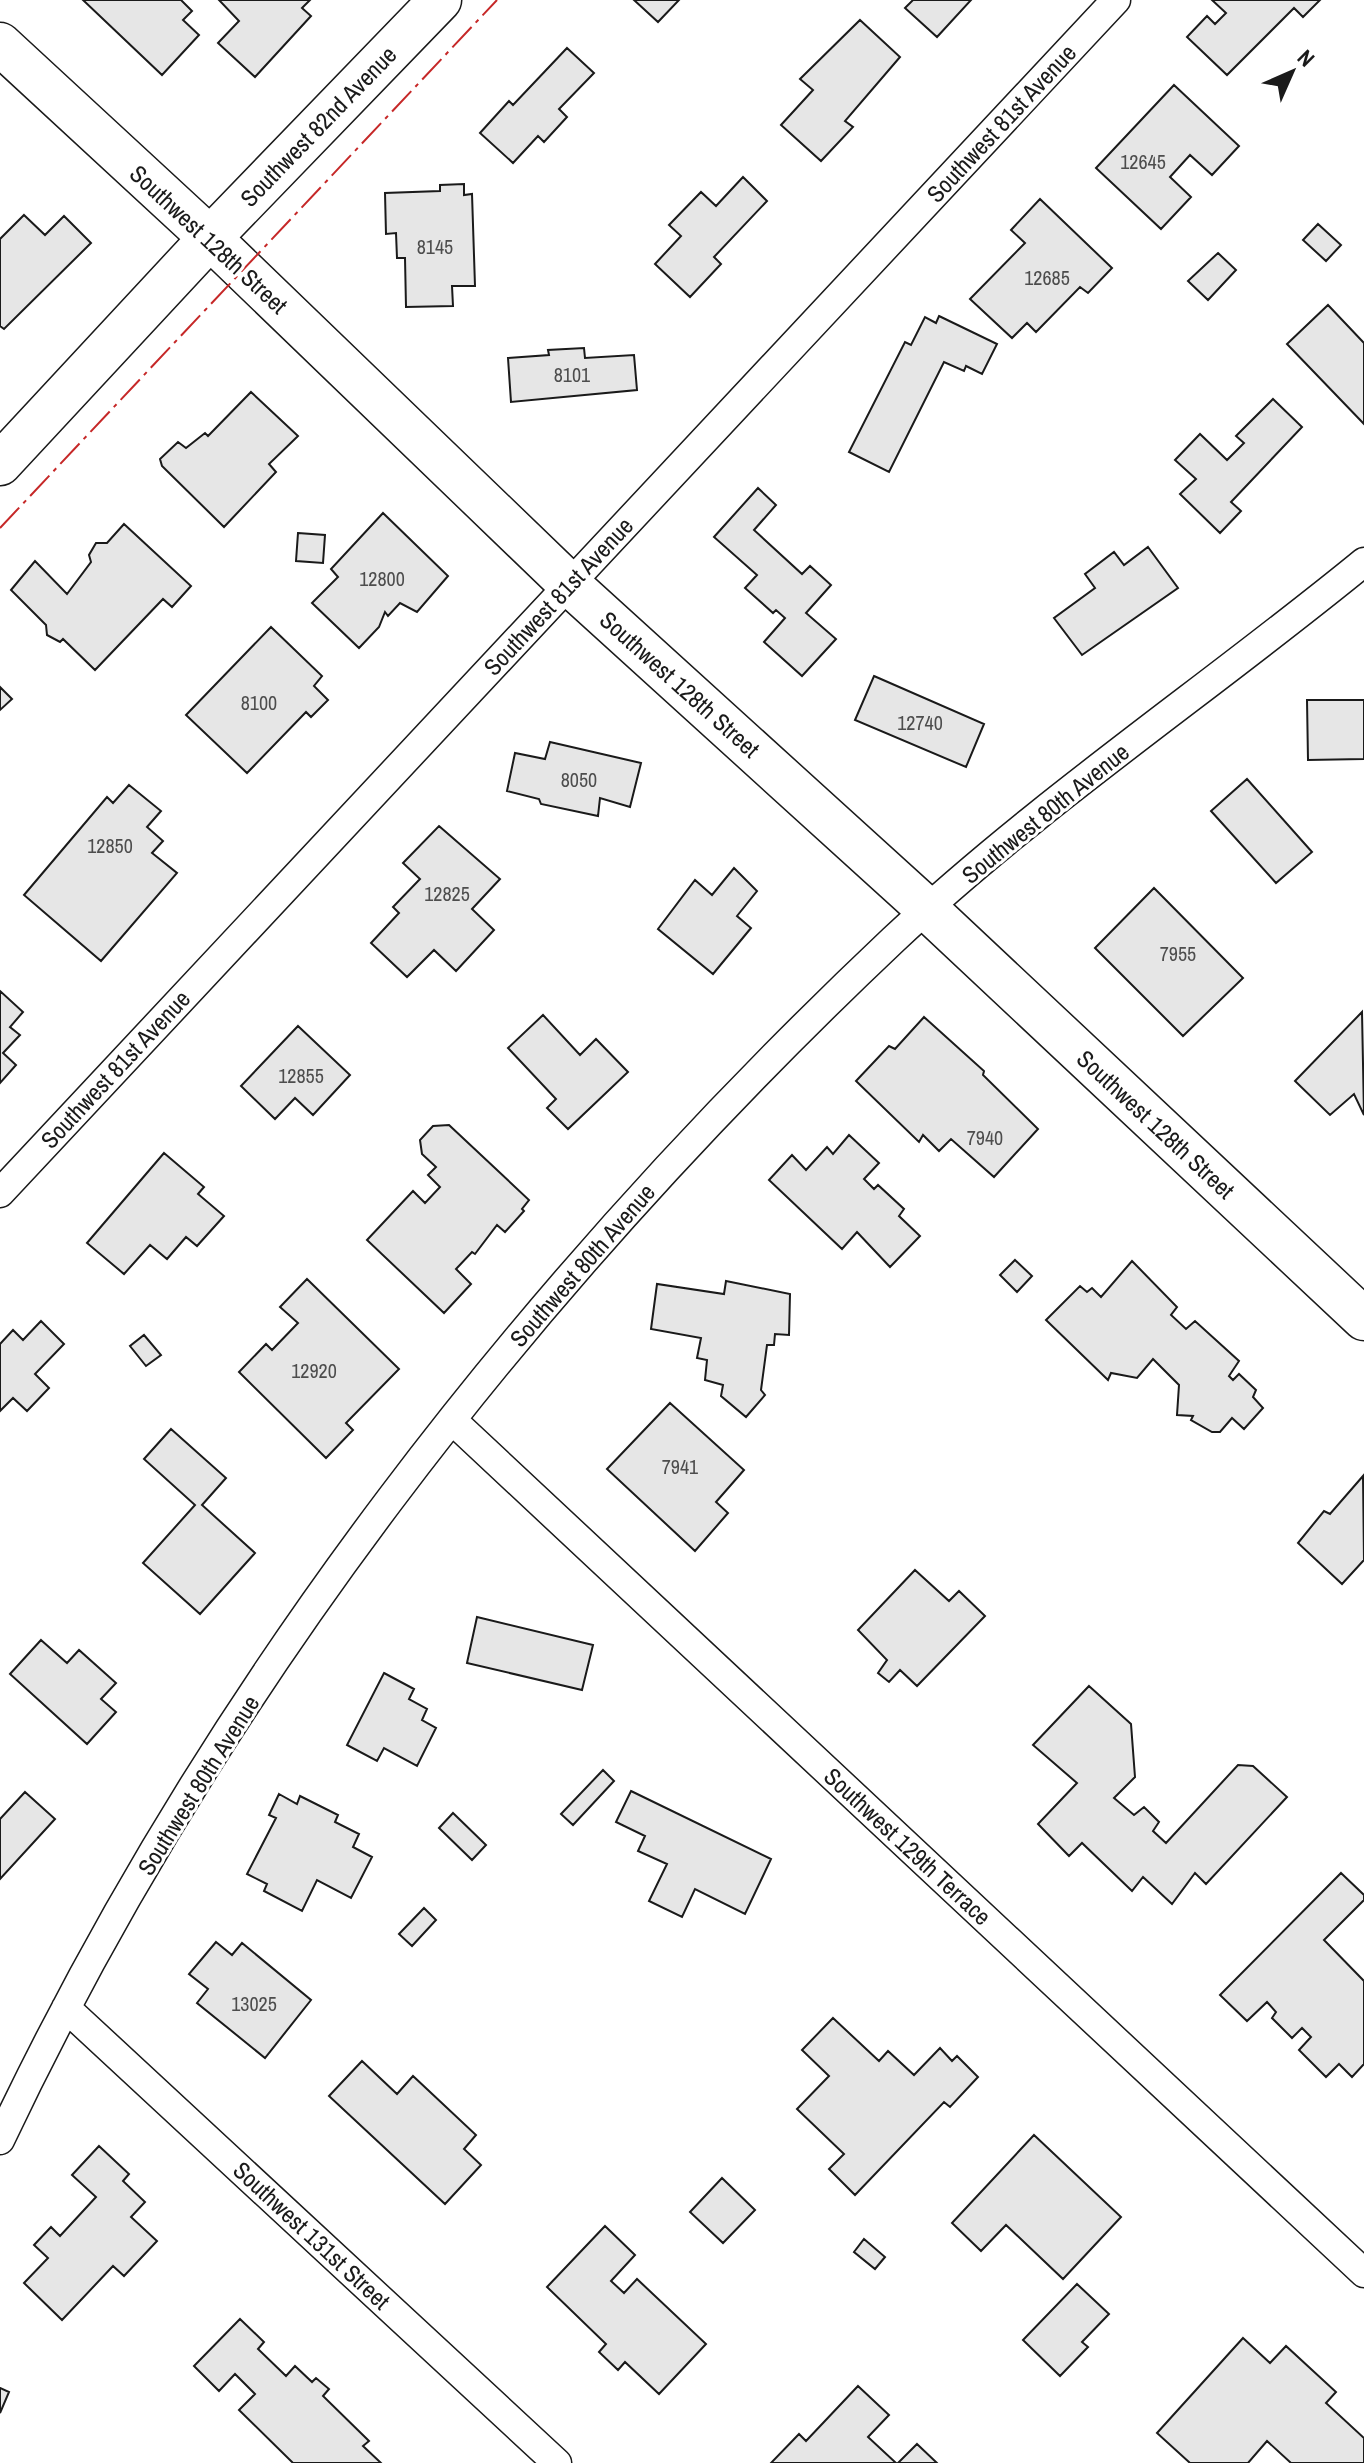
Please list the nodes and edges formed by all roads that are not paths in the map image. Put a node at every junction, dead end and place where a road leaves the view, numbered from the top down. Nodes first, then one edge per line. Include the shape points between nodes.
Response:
1 (440, 0) edge
2 (1116, 0) edge
3 (0, 44) edge
4 (210, 238) junction
5 (0, 464) edge
6 (1364, 562) edge
7 (569, 584) junction
8 (928, 910) junction
9 (0, 1193) edge
10 (1364, 1319) edge
11 (452, 1420) junction
12 (66, 2008) junction
13 (0, 2140) edge
14 (1364, 2273) edge
15 (557, 2463) edge

1 - 4 street, Southwest 82nd Avenue
2 - 7 street, Southwest 81st Avenue
3 - 4 street, Southwest 128th Street
4 - 5 street, Southwest 82nd Avenue
4 - 7 street, Southwest 128th Street
6 - 8 street, Southwest 80th Avenue via 1098,768
7 - 8 street, Southwest 128th Street
7 - 9 street, Southwest 81st Avenue
8 - 10 street, Southwest 128th Street
8 - 11 street, Southwest 80th Avenue via 618,1220
11 - 12 street, Southwest 80th Avenue via 359,1542 245,1710 125,1900
11 - 14 street, Southwest 129th Terrace
12 - 13 street, Southwest 80th Avenue
12 - 15 street, Southwest 131st Street

